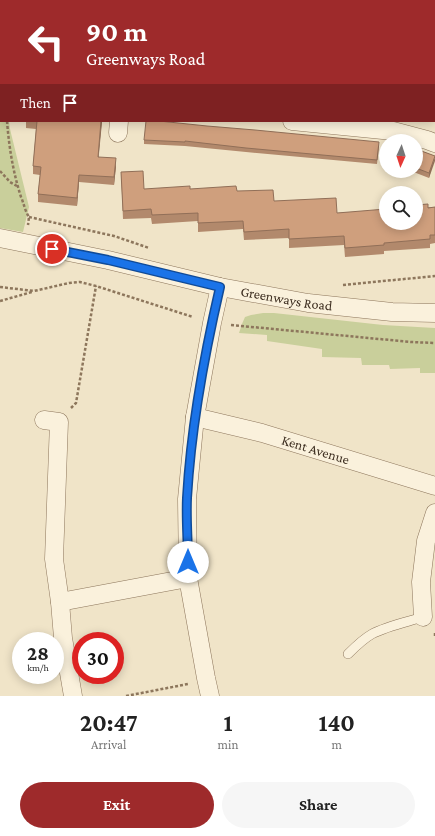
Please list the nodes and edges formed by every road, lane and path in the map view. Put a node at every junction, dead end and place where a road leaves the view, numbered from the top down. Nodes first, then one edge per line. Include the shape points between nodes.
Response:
1 (7, 122) edge
2 (302, 122) edge
3 (435, 143) edge
4 (0, 171) edge
5 (18, 186) junction
6 (30, 217) junction
7 (0, 238) edge
8 (25, 243) junction
9 (150, 248) dead end
10 (435, 276) edge
11 (337, 285) dead end
12 (96, 286) junction
13 (0, 287) edge
14 (220, 287) junction
15 (34, 292) junction
16 (0, 302) edge
17 (435, 313) edge
18 (212, 324) junction
19 (435, 343) edge
20 (195, 417) junction
21 (52, 421) joint
22 (435, 486) edge
23 (435, 513) edge
24 (188, 578) junction
25 (60, 602) junction
26 (423, 617) joint
27 (348, 654) dead end
28 (206, 678) junction
29 (73, 696) edge
30 (126, 696) edge
31 (210, 696) edge

1 - 5 path via 8,145
2 - 3 street via 393,131
4 - 5 path via 10,182
5 - 6 path
6 - 8 path
6 - 9 path via 114,236
7 - 8 street, Greenways Road
8 - 14 street, Greenways Road
10 - 11 path
12 - 15 path via 80,282 69,283
12 - 18 path
12 - 21 path via 76,403
13 - 15 path
14 - 17 street, Greenways Road via 308,303 392,312
14 - 18 street
15 - 16 path
18 - 19 path
18 - 20 street
20 - 22 street, Kent Avenue via 262,433
20 - 24 street via 187,499
21 - 25 street via 54,559
23 - 26 street via 426,541 422,582
24 - 25 street
24 - 28 street
25 - 29 street
26 - 27 lane via 372,634
28 - 30 path via 185,685
28 - 31 street

